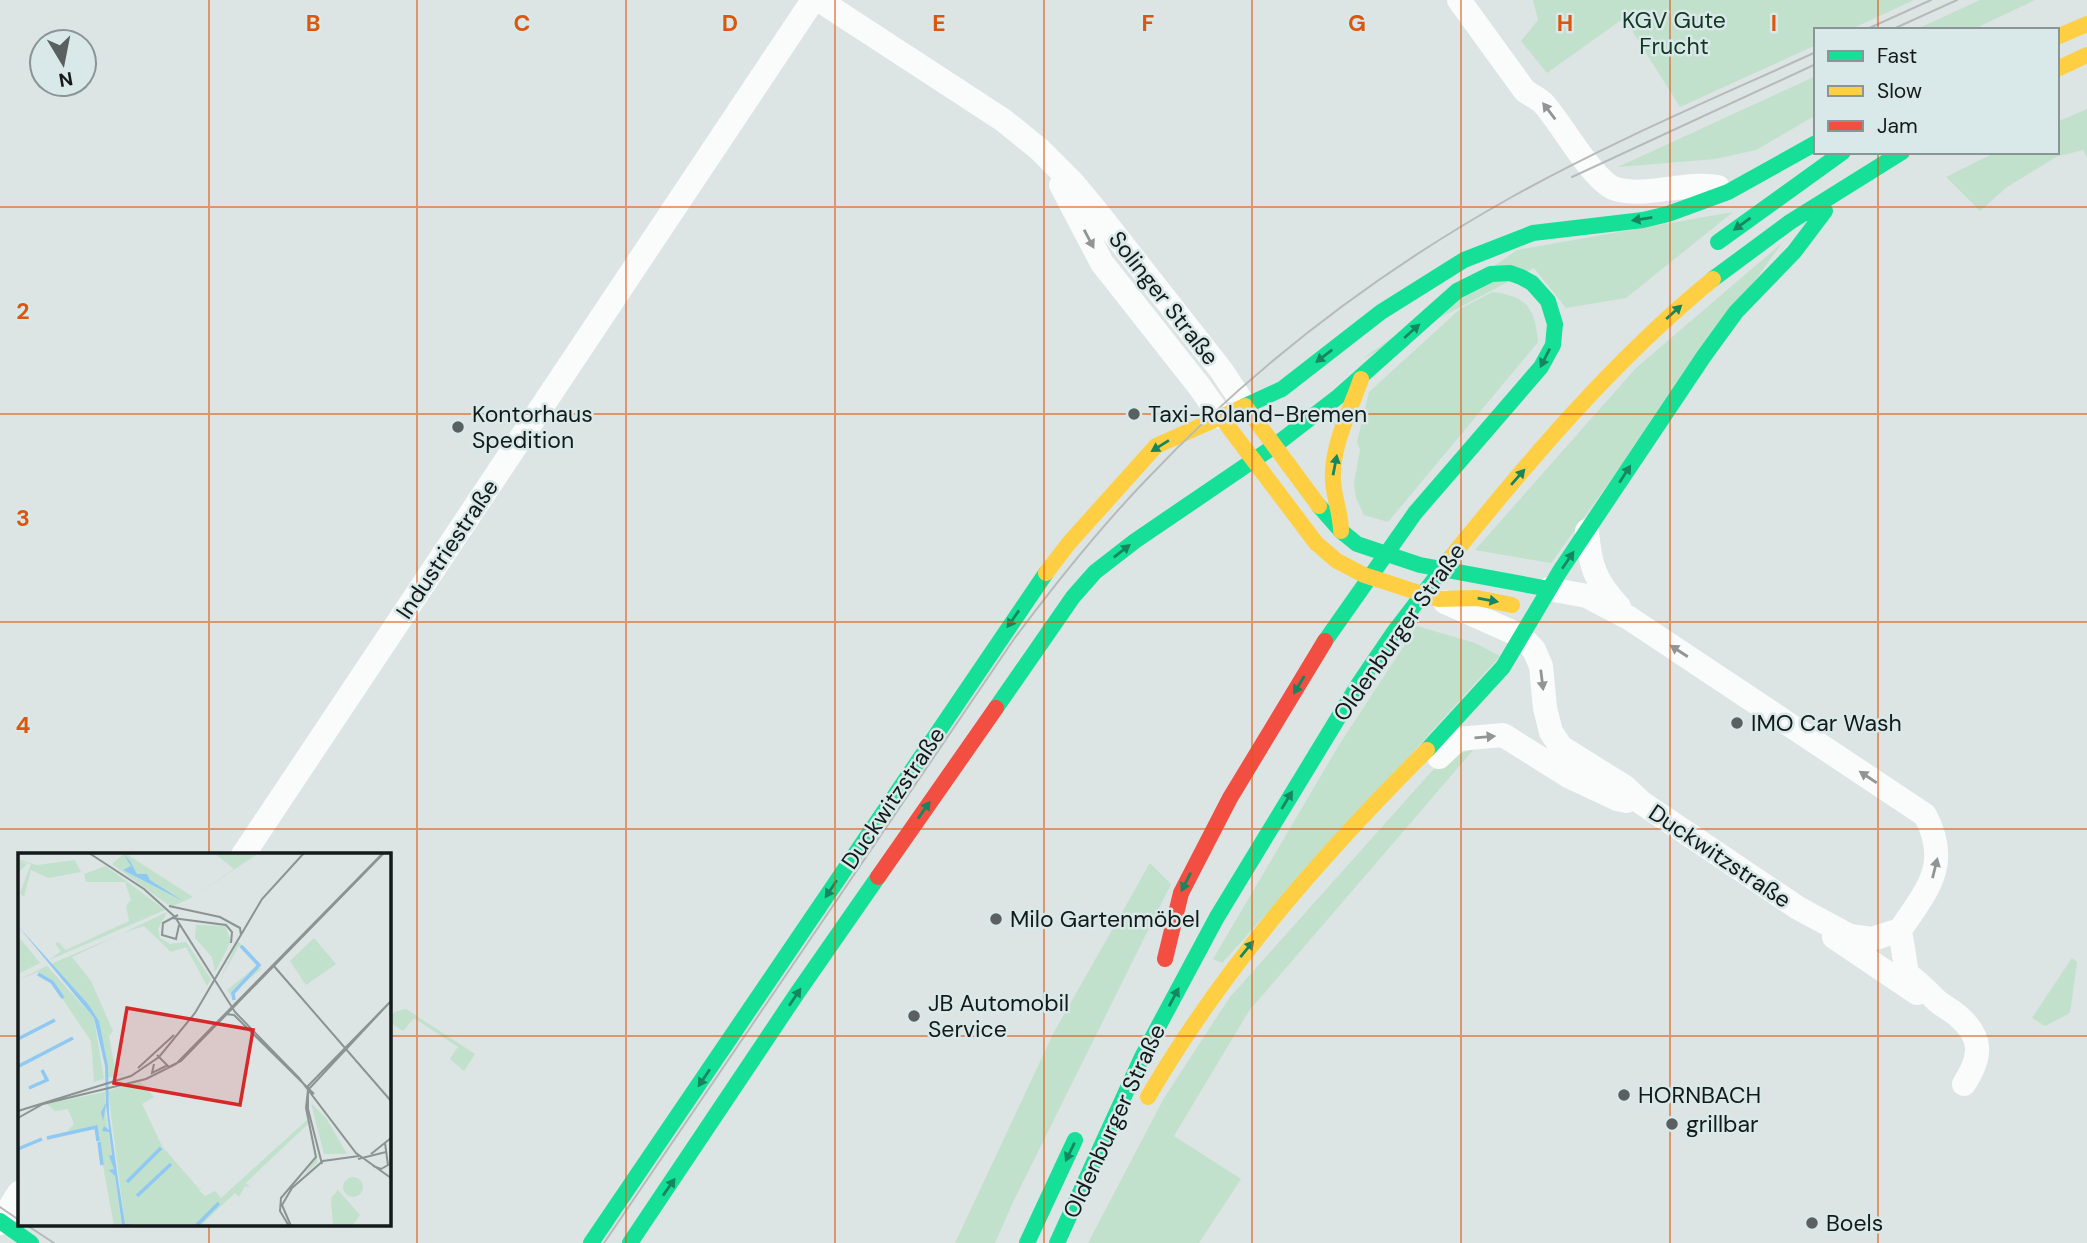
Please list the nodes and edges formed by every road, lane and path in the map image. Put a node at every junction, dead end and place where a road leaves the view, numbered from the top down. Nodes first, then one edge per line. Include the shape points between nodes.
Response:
1 (813, 0) edge
2 (819, 0) edge
3 (1459, 0) edge
4 (2087, 24) edge
5 (2059, 36) edge
6 (2087, 55) edge
7 (2059, 68) edge
8 (1814, 144) edge
9 (1840, 154) edge
10 (1899, 154) edge
11 (1046, 157) junction
12 (1842, 187) junction
13 (1728, 192) junction
14 (1709, 249) dead end
15 (1362, 377) junction
16 (1245, 406) junction
17 (1221, 417) junction
18 (1273, 447) junction
19 (1252, 461) junction
20 (1340, 531) junction
21 (1587, 531) junction
22 (1425, 550) dead end
23 (1389, 598) dead end
24 (1438, 599) junction
25 (1543, 599) junction
26 (1629, 618) junction
27 (1521, 636) junction
28 (1642, 803) junction
29 (1369, 808) junction
30 (244, 853) edge
31 (1196, 905) dead end
32 (1798, 908) junction
33 (1900, 930) junction
34 (1936, 1000) junction
35 (1964, 1084) dead end
36 (1083, 1124) dead end
37 (1101, 1146) junction
38 (18, 1195) edge
39 (0, 1222) edge
40 (32, 1243) edge
41 (590, 1243) edge
42 (630, 1243) edge
43 (1027, 1243) edge
44 (1057, 1243) edge

1 - 30 street, Industriestraße
2 - 11 street, Solinger Straße via 1018,131
13 -> 3 street via 1715,186 1648,191 1609,186 1541,101 1525,91
4 - 5 main road
6 - 7 main road
8 - 13 main road, Duckwitzstraße
9 -> 14 main road
10 - 12 main road, Oldenburger Straße
11 - 16 street, Solinger Straße via 1094,208
11 -> 17 street, Solinger Straße via 1102,263
21 -> 12 main road via 1703,356 1794,252
37 -> 12 main road, Oldenburger Straße via 1218,914 1392,635 1473,528 1639,344 1726,268
13 -> 16 main road, Duckwitzstraße via 1643,220 1533,233 1486,250 1381,312 1282,389
15 - 18 main road, Duckwitzstraße
20 -> 15 main road via 1342,518 1332,473
15 -> 31 main road, Duckwitzstraße via 1457,291 1478,278 1496,273 1529,279 1552,310 1555,338 1541,367 1415,513 1335,626 1230,798 1181,893 1163,965
16 - 17 main road, Duckwitzstraße
16 - 18 main road, Solinger Straße
17 - 19 main road, Solinger Straße
17 -> 41 main road, Duckwitzstraße via 1156,446 1069,542
18 - 19 main road, Duckwitzstraße
18 - 20 main road
19 - 24 main road via 1316,543 1337,561 1364,575
42 -> 19 main road, Duckwitzstraße via 1073,597 1095,572 1135,541
20 - 25 main road via 1357,544
25 -> 21 main road
21 - 26 street via 1594,574
22 - 23 main road, Oldenburger Straße
24 -> 25 main road
24 - 27 street
25 - 26 street via 1587,596
25 - 27 main road
33 -> 26 street via 1932,880 1938,859 1934,833 1925,815
27 -> 28 street, Duckwitzstraße via 1541,666 1548,720 1561,747
27 - 29 main road via 1503,667 1452,725
29 -> 28 street, Duckwitzstraße via 1401,794 1458,739 1503,736 1570,777 1617,799
28 - 32 street, Duckwitzstraße
37 -> 29 main road via 1136,1114 1241,956
32 - 33 street, Duckwitzstraße via 1850,936 1871,939
32 - 34 street, Duckwitzstraße via 1817,926 1920,995
33 - 34 street, Duckwitzstraße via 1907,974
34 - 35 street, Duckwitzstraße via 1973,1031 1978,1049 1975,1066
36 -> 43 main road, Oldenburger Straße
37 - 44 main road, Oldenburger Straße
38 - 39 street
39 - 40 main road

